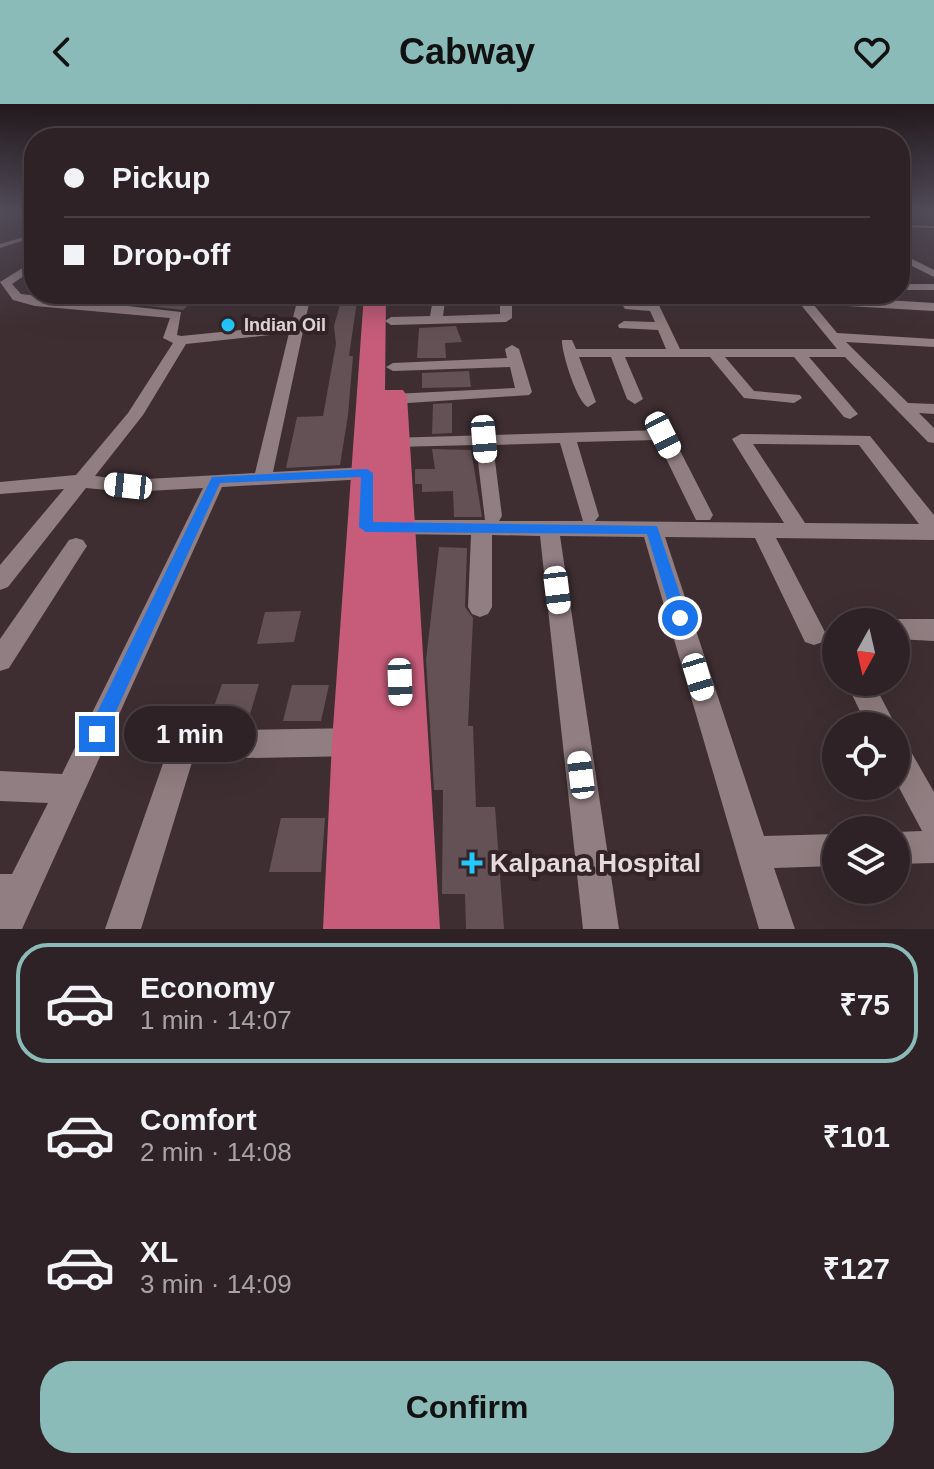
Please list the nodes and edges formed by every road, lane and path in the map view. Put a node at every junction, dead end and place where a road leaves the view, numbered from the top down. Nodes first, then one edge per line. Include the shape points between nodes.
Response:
1 (910, 256) edge
2 (923, 256) dead end
3 (910, 261) edge
4 (24, 271) edge
5 (934, 274) edge
6 (910, 287) edge
7 (934, 287) edge
8 (24, 299) edge
9 (57, 304) edge
10 (302, 304) edge
11 (386, 304) edge
12 (386, 304) edge
13 (389, 304) edge
14 (438, 304) edge
15 (506, 304) edge
16 (806, 304) edge
17 (894, 304) edge
18 (629, 306) dead end
19 (934, 307) edge
20 (436, 320) junction
21 (624, 325) dead end
22 (663, 326) junction
23 (296, 328) junction
24 (833, 337) junction
25 (181, 340) junction
26 (934, 343) edge
27 (849, 353) junction
28 (617, 354) junction
29 (799, 354) junction
30 (676, 355) junction
31 (716, 355) junction
32 (393, 383) junction
33 (794, 398) dead end
34 (635, 399) dead end
35 (588, 402) dead end
36 (904, 408) junction
37 (934, 409) edge
38 (850, 414) dead end
39 (567, 437) junction
40 (934, 438) edge
41 (484, 439) junction
42 (380, 457) junction
43 (263, 476) junction
44 (216, 480) junction
45 (79, 481) junction
46 (0, 488) edge
47 (703, 515) dead end
48 (589, 516) dead end
49 (487, 522) junction
50 (381, 527) junction
51 (549, 529) junction
52 (652, 530) junction
53 (934, 530) edge
54 (762, 531) junction
55 (799, 531) junction
56 (76, 546) dead end
57 (0, 581) edge
58 (480, 607) dead end
59 (910, 629) edge
60 (934, 630) edge
61 (814, 634) dead end
62 (0, 660) edge
63 (357, 742) junction
64 (910, 778) edge
65 (0, 786) edge
66 (71, 789) junction
67 (934, 822) edge
68 (934, 847) edge
69 (910, 848) edge
70 (822, 851) edge
71 (753, 853) junction
72 (11, 891) edge
73 (4, 929) edge
74 (123, 929) edge
75 (355, 929) edge
76 (408, 929) edge
77 (601, 929) edge
78 (777, 929) edge

1 - 2 street
3 - 5 street
4 - 8 street via 5,283
6 - 7 street
9 - 25 street via 177,315 170,338
10 - 23 street
11 - 32 highway
12 - 42 highway
13 - 20 street
14 - 20 street
15 - 20 street via 506,318
16 - 24 street
17 - 19 street
18 - 22 street via 653,305
21 - 22 street
22 - 30 street
23 - 25 street
23 - 43 street
24 - 26 street
24 - 27 street
25 - 45 street via 135,415
27 - 29 street
27 - 36 street
28 - 30 street
28 - 34 street
28 - 35 street via 569,348
29 - 31 street
29 - 38 street
30 - 31 street
31 - 33 street via 749,395
32 - 32 street via 524,392 514,355
32 - 42 highway
36 - 37 street
36 - 40 street
39 - 41 street
39 - 47 street via 663,435
39 - 48 street
41 - 42 street
41 - 49 street
42 - 43 street
42 - 50 highway
43 - 44 street
44 - 45 street via 128,486
44 - 66 street
45 - 46 street
45 - 57 street
49 - 50 street
49 - 51 street
49 - 58 street
50 - 63 highway
50 - 76 highway
51 - 52 street
51 - 77 street
52 - 54 street
52 - 71 street
53 - 55 street
53 - 55 street via 864,440 741,439
54 - 55 street
54 - 61 street
56 - 62 street
59 - 60 street
63 - 74 street via 183,745
63 - 75 highway
64 - 67 street
65 - 66 street
66 - 72 street
68 - 69 street
70 - 71 street
71 - 78 street
72 - 73 street

